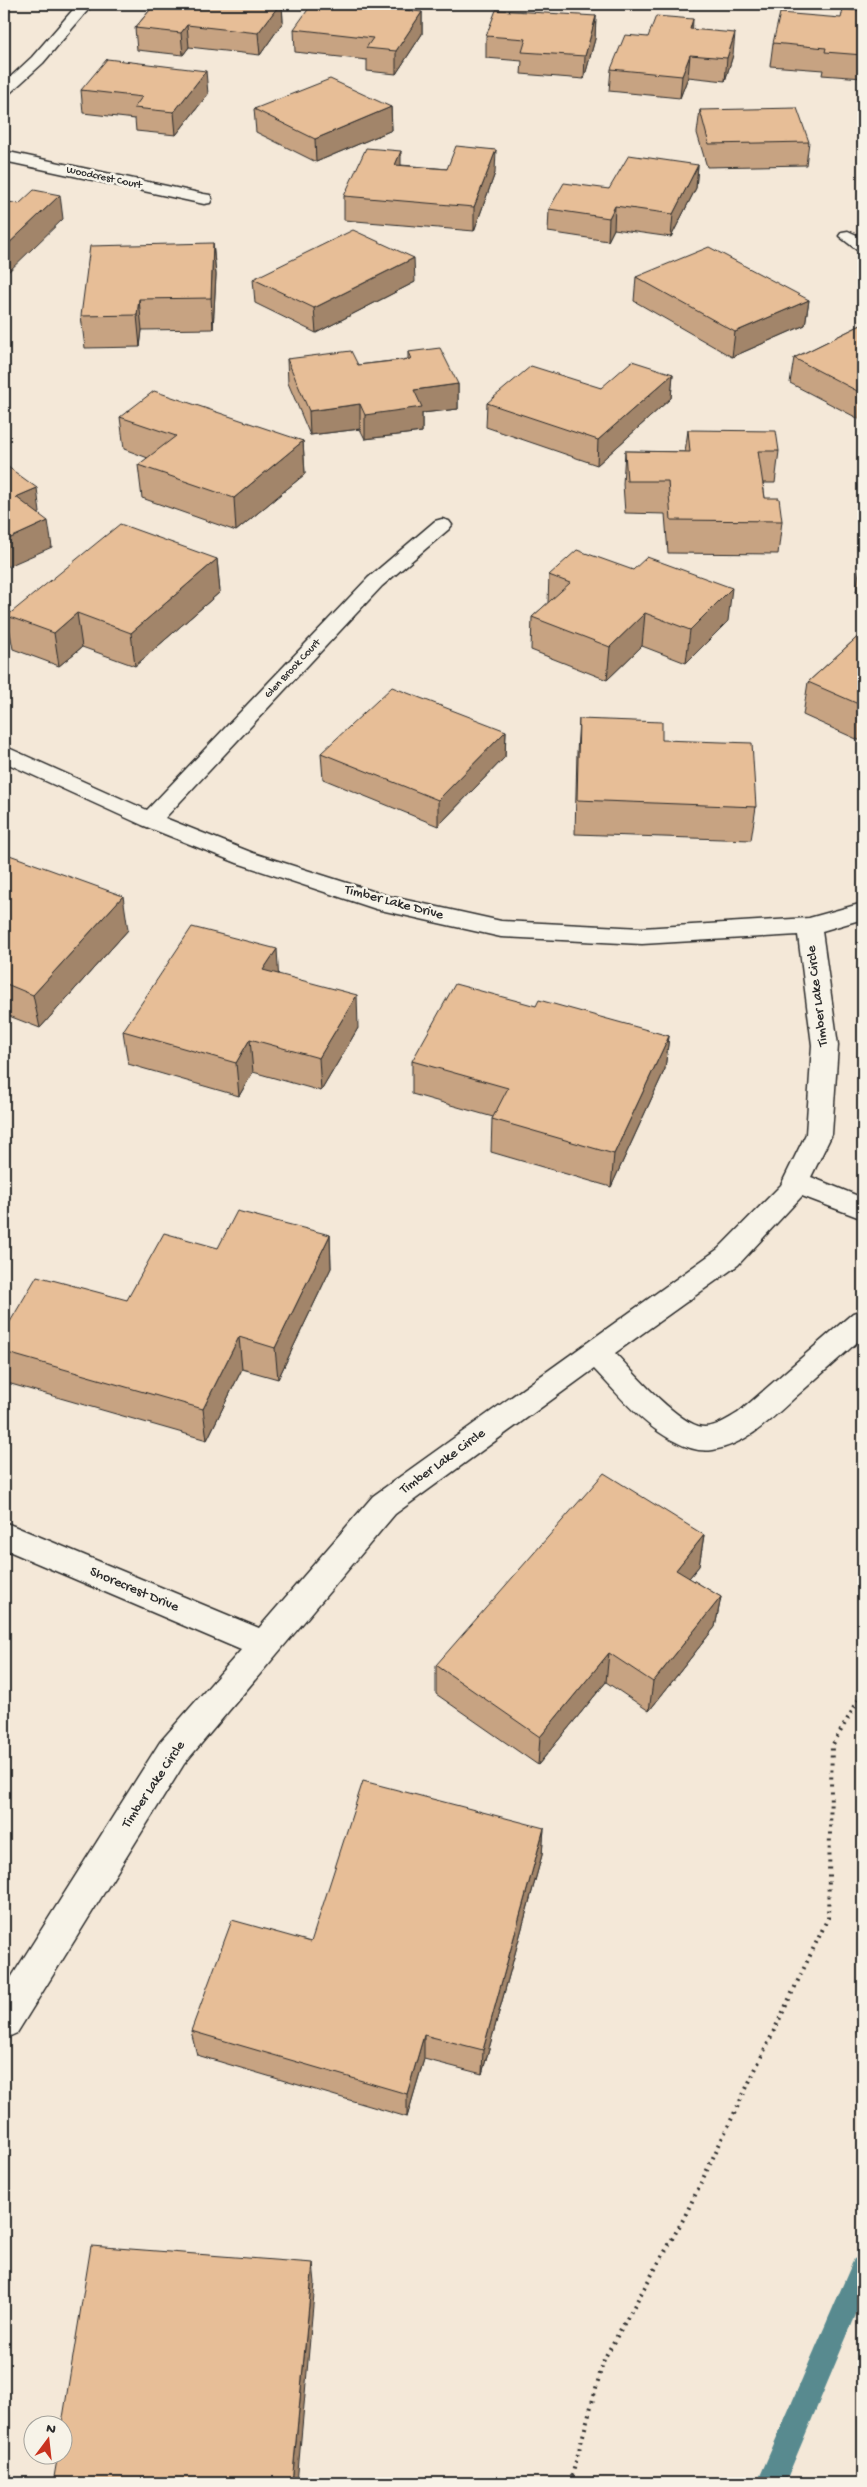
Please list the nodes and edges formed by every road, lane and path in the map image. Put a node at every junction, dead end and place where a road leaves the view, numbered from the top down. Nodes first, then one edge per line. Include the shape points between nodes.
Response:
1 (86, 4) edge
2 (4, 90) edge
3 (4, 156) edge
4 (204, 199) dead end
5 (848, 236) dead end
6 (863, 246) edge
7 (442, 525) dead end
8 (4, 753) edge
9 (150, 820) junction
10 (863, 911) edge
11 (809, 926) junction
12 (795, 1182) junction
13 (863, 1209) edge
14 (863, 1321) edge
15 (596, 1352) junction
16 (4, 1534) edge
17 (264, 1645) junction
18 (863, 1692) edge
19 (4, 2021) edge
20 (570, 2483) edge

1 - 2 street via 54,43
3 - 4 street, Woodcrest Court
5 - 6 street
7 - 9 street, Glen Brook Court via 375,582
8 - 9 street, Timber Lake Drive
9 - 11 street, Timber Lake Drive via 245,858 384,903 501,929 642,936
10 - 11 street, Timber Lake Drive
11 - 12 street, Timber Lake Circle via 825,1046 819,1134
12 - 13 street
12 - 15 street, Timber Lake Circle via 791,1191 728,1257
14 - 15 street via 748,1421 728,1434 698,1438 673,1427
15 - 17 street, Timber Lake Circle via 384,1505
16 - 17 street, Shorecrest Drive
17 - 19 street, Timber Lake Circle via 172,1753
18 - 20 path via 832,1746 828,1918 684,2218 604,2358

